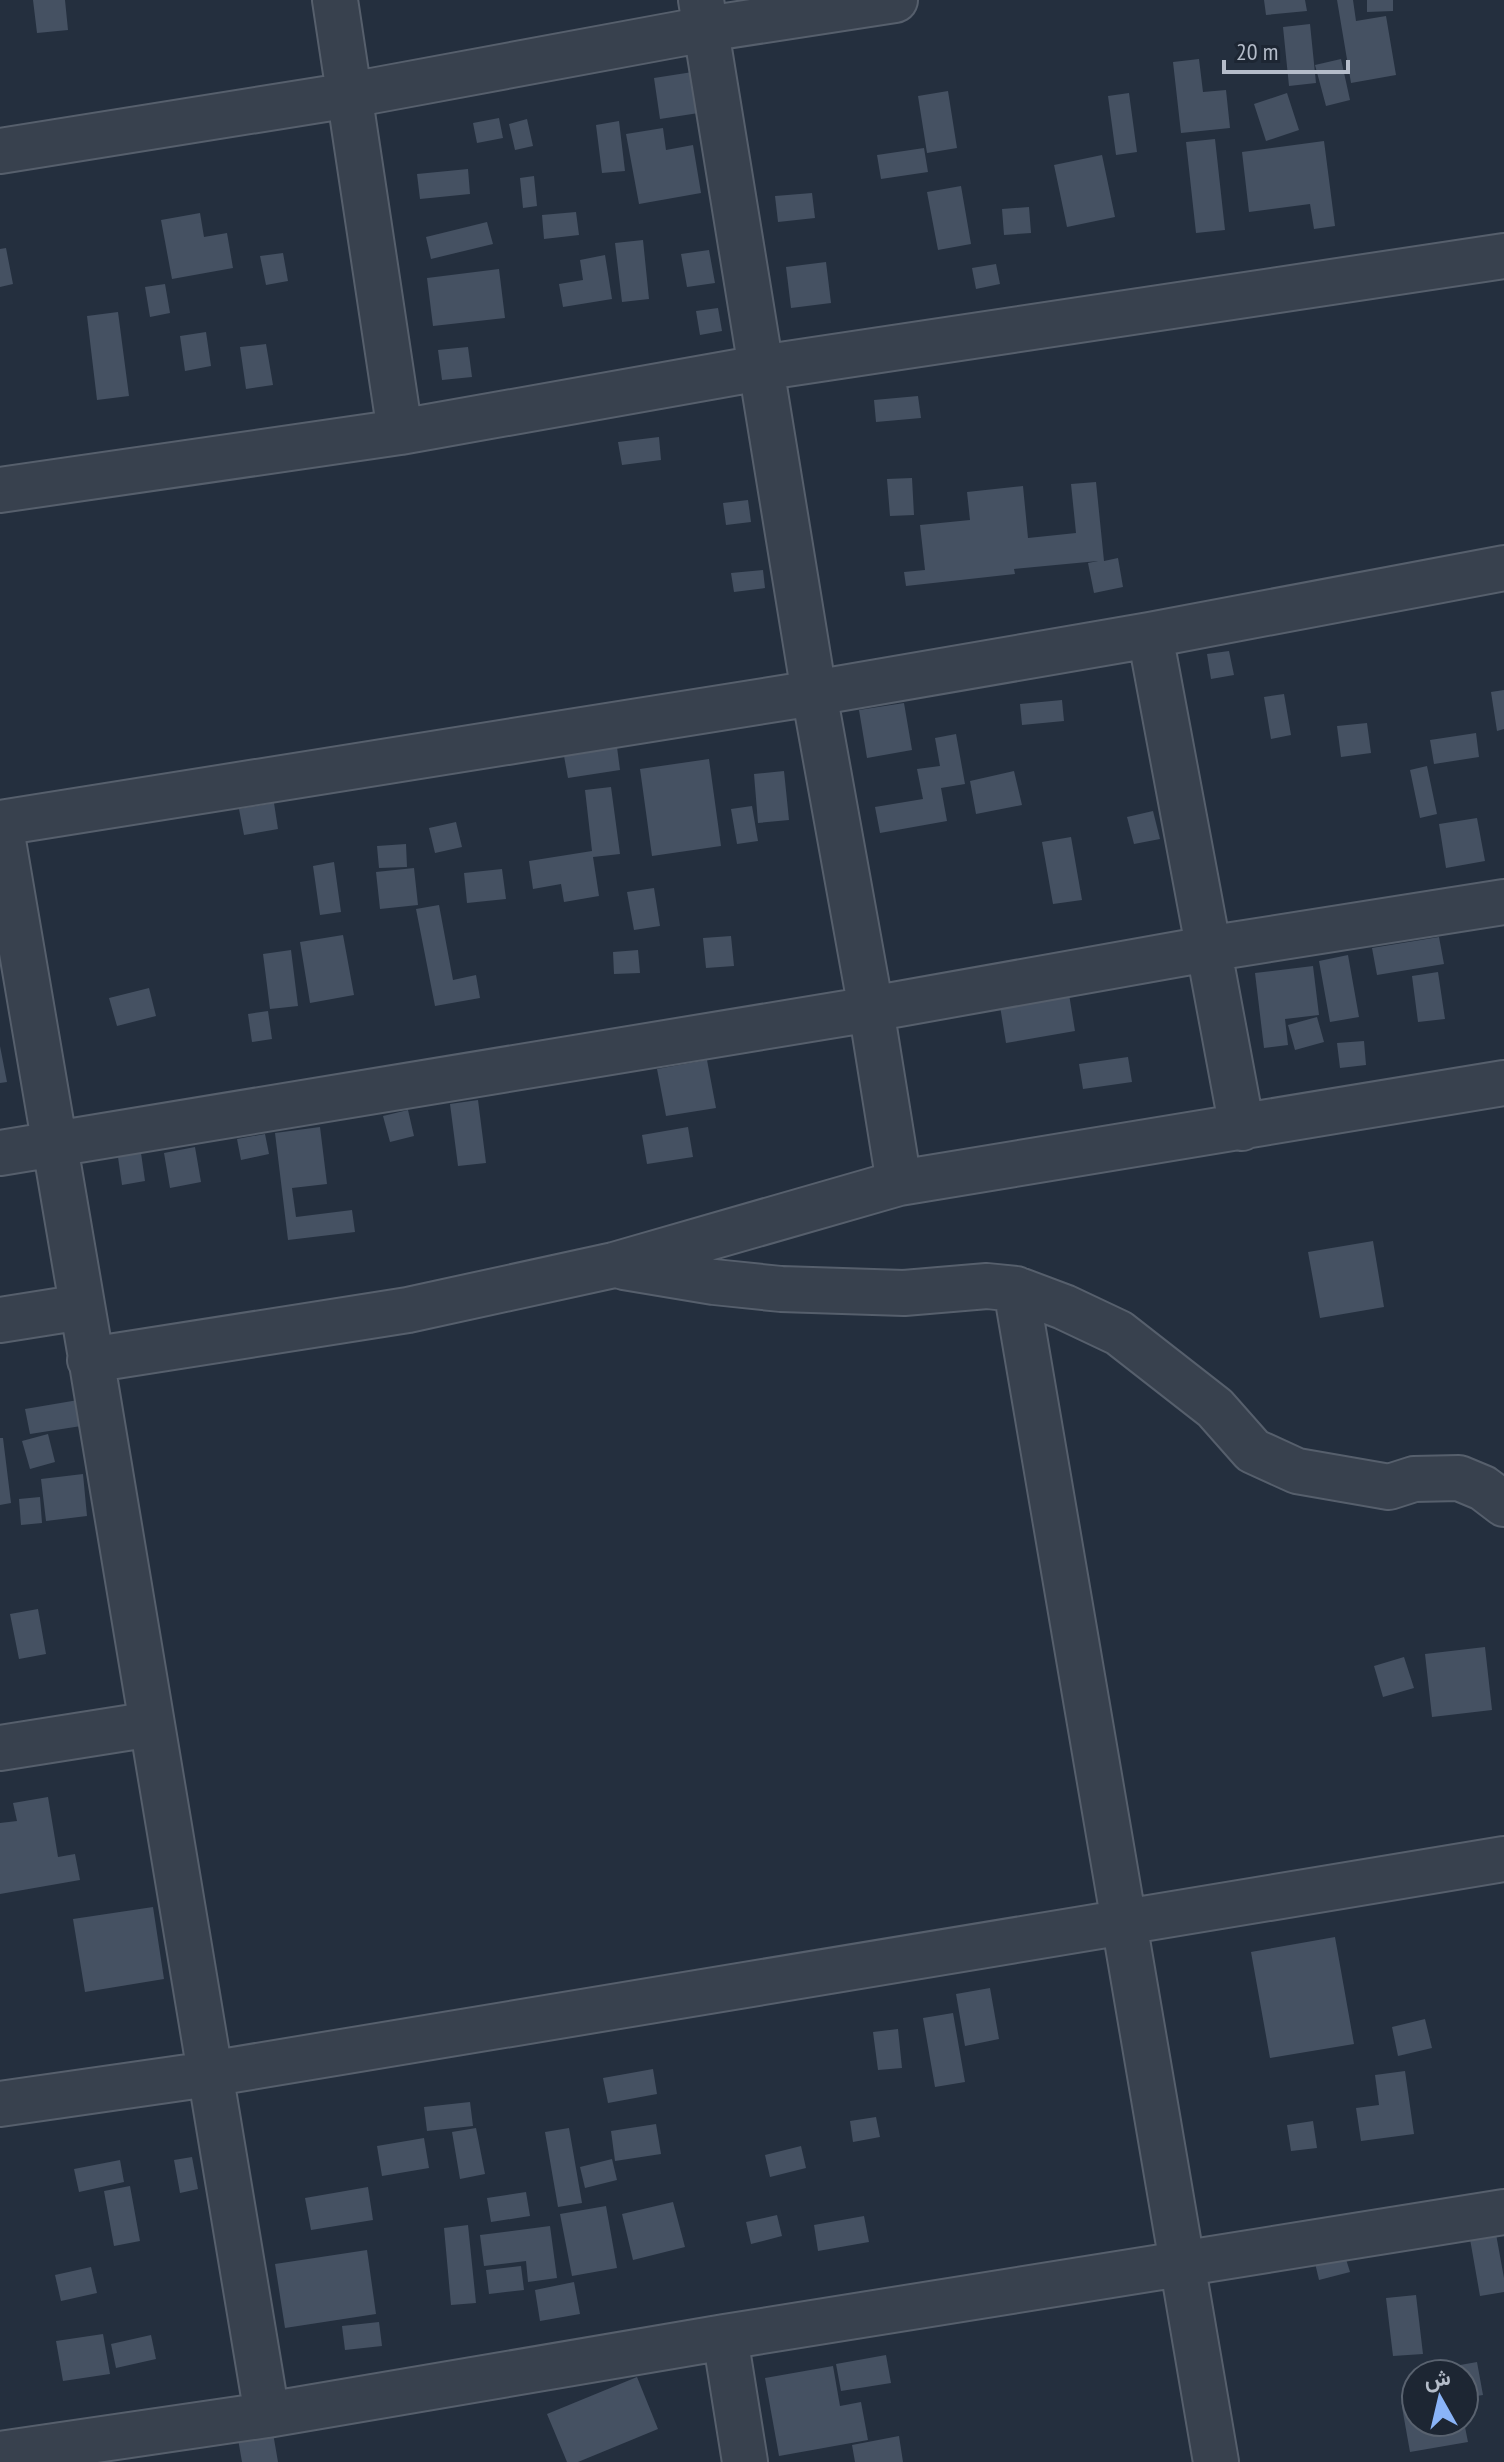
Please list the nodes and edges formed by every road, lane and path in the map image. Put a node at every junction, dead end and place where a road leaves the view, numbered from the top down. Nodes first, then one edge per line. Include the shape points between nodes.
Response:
1 (335, 0) edge
2 (895, 0) edge
3 (704, 15) edge
4 (350, 95) junction
5 (0, 151) edge
6 (1504, 256) edge
7 (760, 368) junction
8 (400, 432) junction
9 (0, 490) edge
10 (1504, 568) edge
11 (1150, 635) junction
12 (814, 693) junction
13 (0, 823) edge
14 (1504, 902) edge
15 (1207, 949) junction
16 (871, 1009) junction
17 (1504, 1083) edge
18 (1242, 1128) junction
19 (57, 1145) junction
20 (0, 1153) edge
21 (899, 1183) junction
22 (614, 1265) junction
23 (1016, 1289) junction
24 (82, 1307) junction
25 (0, 1320) edge
26 (90, 1360) junction
27 (1504, 1504) edge
28 (152, 1724) junction
29 (0, 1748) edge
30 (1504, 1859) edge
31 (1124, 1923) junction
32 (209, 2074) junction
33 (0, 2104) edge
34 (1504, 2212) edge
35 (1181, 2262) junction
36 (725, 2337) junction
37 (267, 2415) junction
38 (0, 2454) edge
39 (745, 2462) edge
40 (1216, 2462) edge

1 - 4 street
2 - 3 street
3 - 4 street
3 - 7 street
4 - 5 street
4 - 8 street
6 - 7 street
7 - 8 street
7 - 12 street
8 - 9 street
10 - 11 street
11 - 12 street
11 - 15 street
12 - 13 street
12 - 16 street
13 - 19 street
14 - 15 street
15 - 16 street
15 - 18 street
16 - 19 street
16 - 21 street
17 - 18 street
18 - 21 street
19 - 20 street
19 - 24 street
21 - 22 street
22 - 23 street via 781,1289
22 - 26 street via 408,1310
23 - 27 street via 1119,1333 1215,1408 1253,1451 1297,1471 1389,1487 1414,1479 1459,1478
23 - 31 street
24 - 25 street
24 - 26 street
26 - 28 street
28 - 29 street
28 - 32 street
30 - 31 street
31 - 32 street
31 - 35 street
32 - 33 street
32 - 37 street
34 - 35 street
35 - 36 street
35 - 40 street
36 - 37 street
36 - 39 street
37 - 38 street

